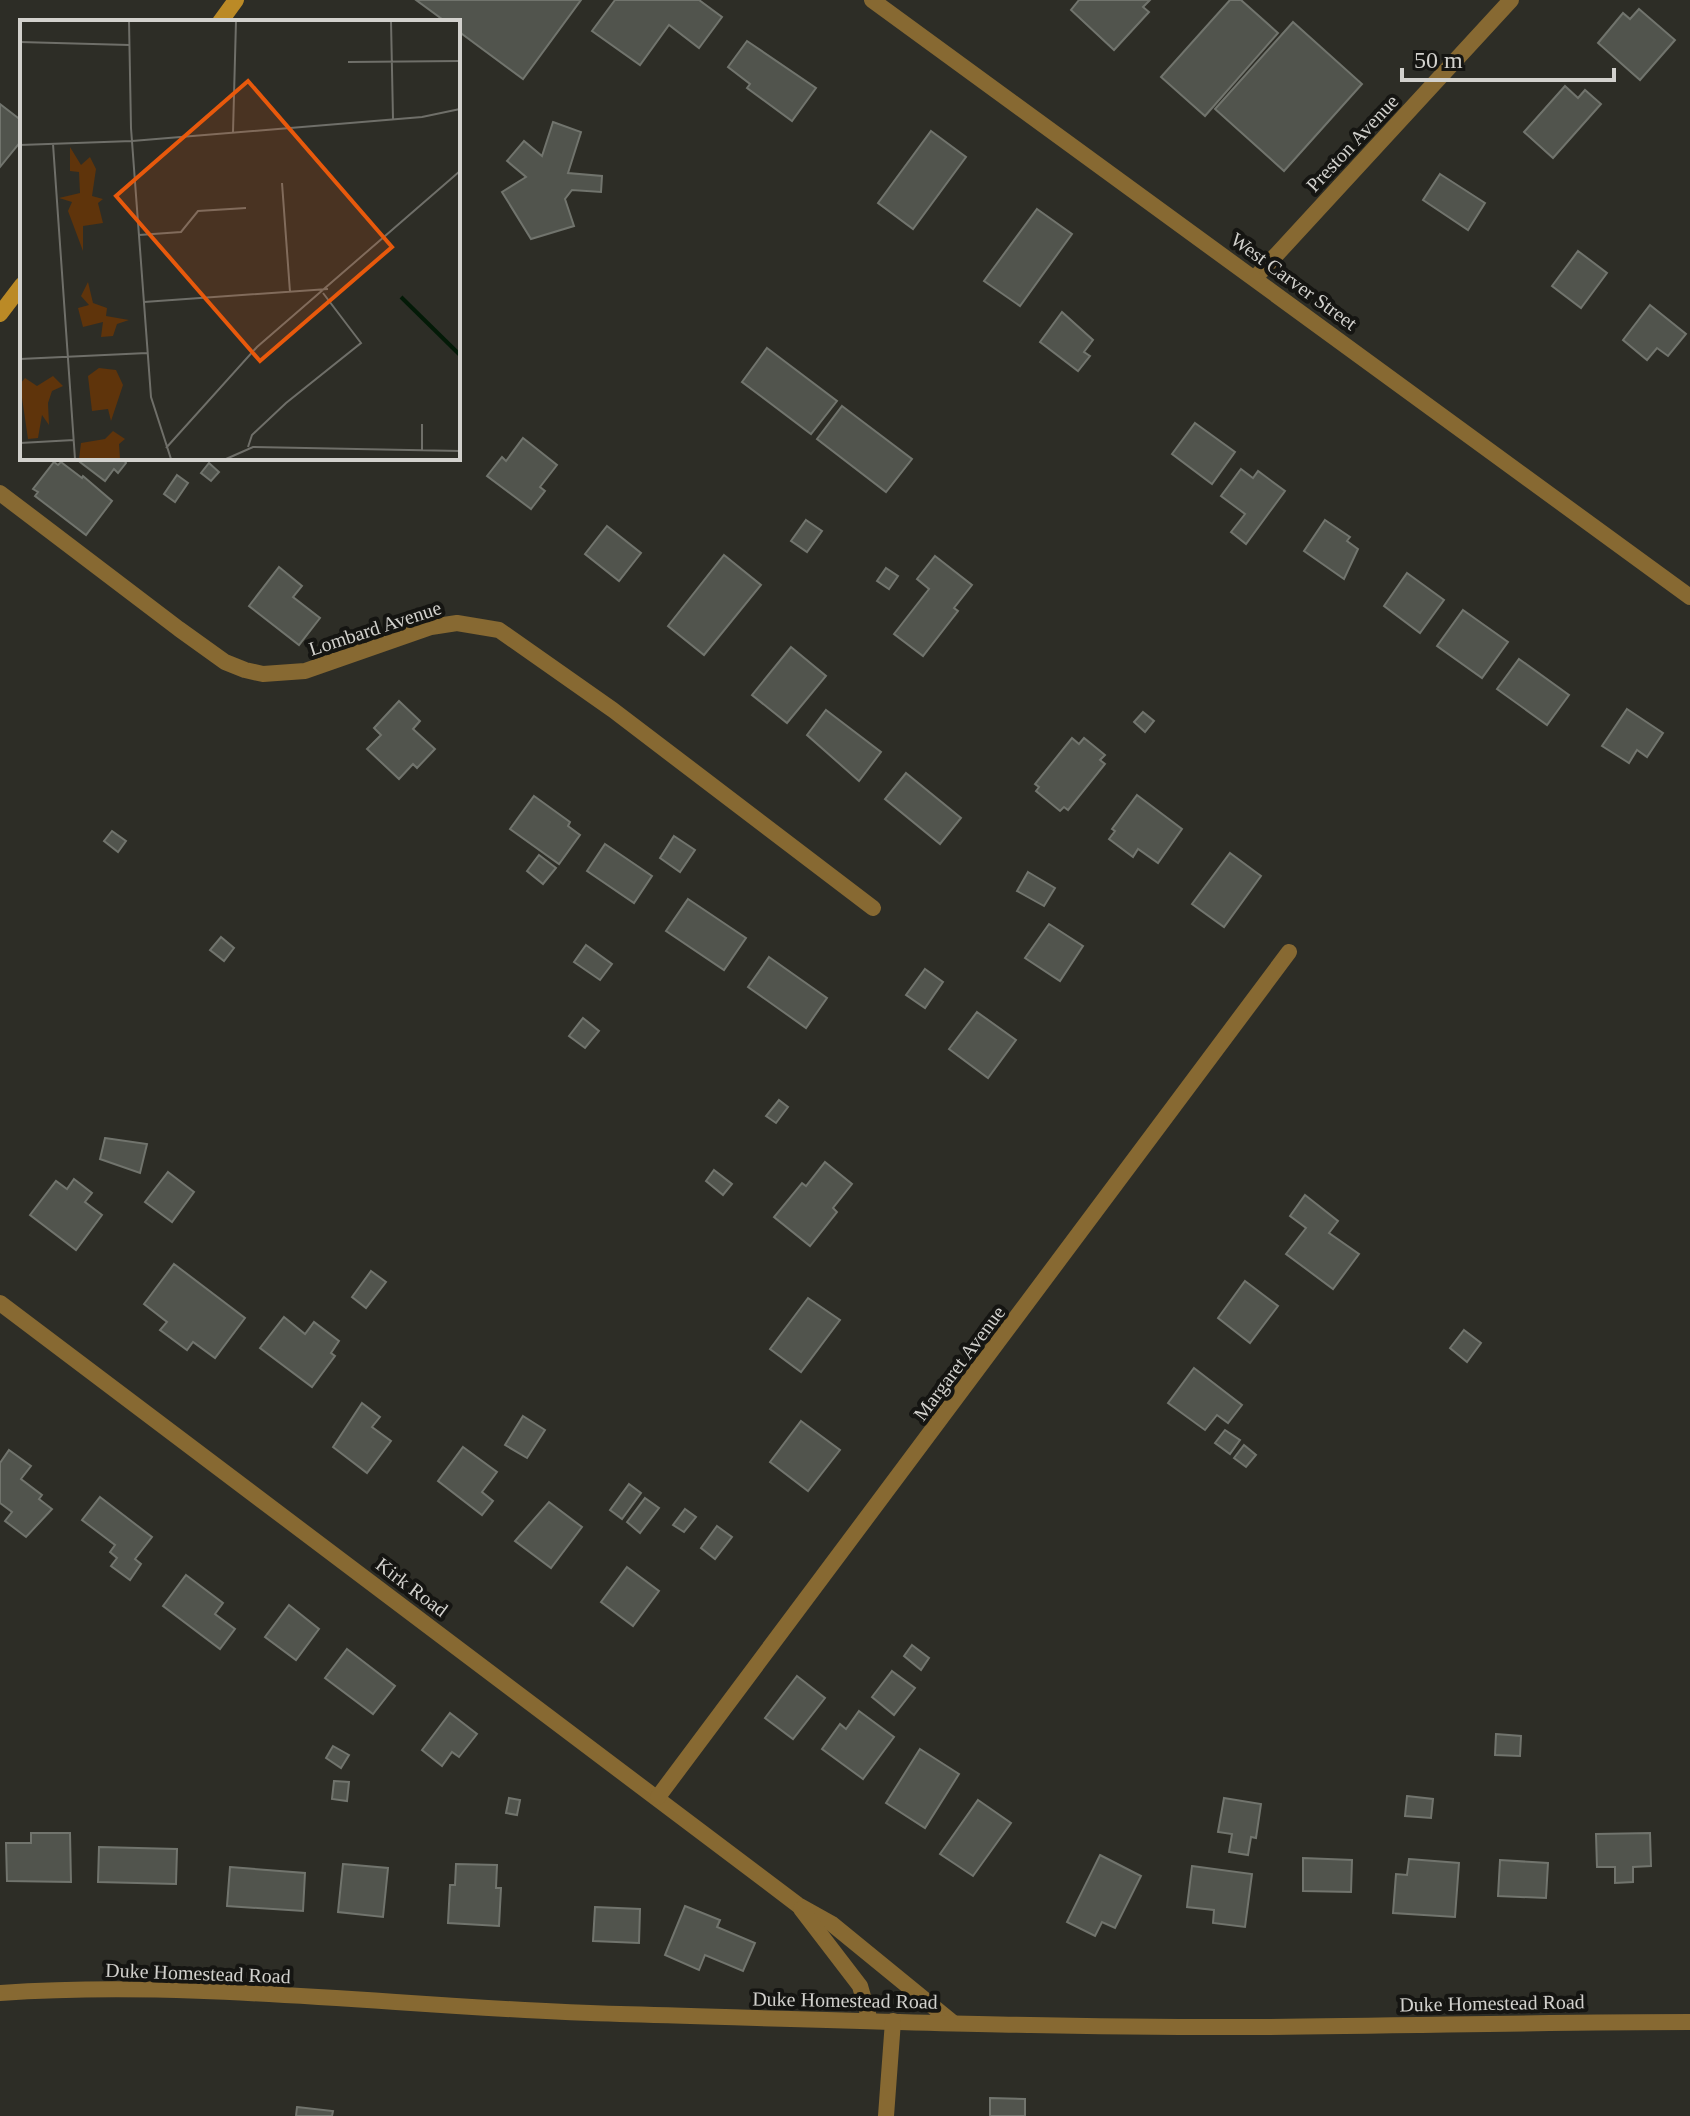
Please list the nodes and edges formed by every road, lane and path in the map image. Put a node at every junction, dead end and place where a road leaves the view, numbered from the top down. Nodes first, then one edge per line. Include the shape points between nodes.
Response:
1 (236, 0) edge
2 (872, 0) edge
3 (1511, 0) edge
4 (221, 20) edge
5 (1255, 278) junction
6 (20, 288) edge
7 (0, 314) edge
8 (0, 493) edge
9 (1690, 597) edge
10 (873, 908) dead end
11 (1289, 952) dead end
12 (0, 1303) edge
13 (658, 1797) junction
14 (798, 1905) junction
15 (0, 1993) edge
16 (870, 2021) junction
17 (893, 2021) junction
18 (952, 2022) junction
19 (1690, 2022) edge
20 (886, 2116) edge

1 - 4 main road
2 - 5 street, West Carver Street
3 - 5 street, Preston Avenue
5 - 9 street, West Carver Street
6 - 7 main road
8 - 10 street, Lombard Avenue via 179,629 245,670 305,671 431,627 457,623 499,630
11 - 13 street, Margaret Avenue
12 - 13 street, Kirk Road
13 - 14 street, Kirk Road
14 - 16 street, Kirk Road via 860,1986
14 - 18 street, Kirk Road via 832,1924
15 - 16 street, Duke Homestead Road via 179,1991 610,2014
16 - 17 street, Duke Homestead Road
17 - 18 street, Duke Homestead Road
17 - 20 street
18 - 19 street, Duke Homestead Road via 1262,2027

